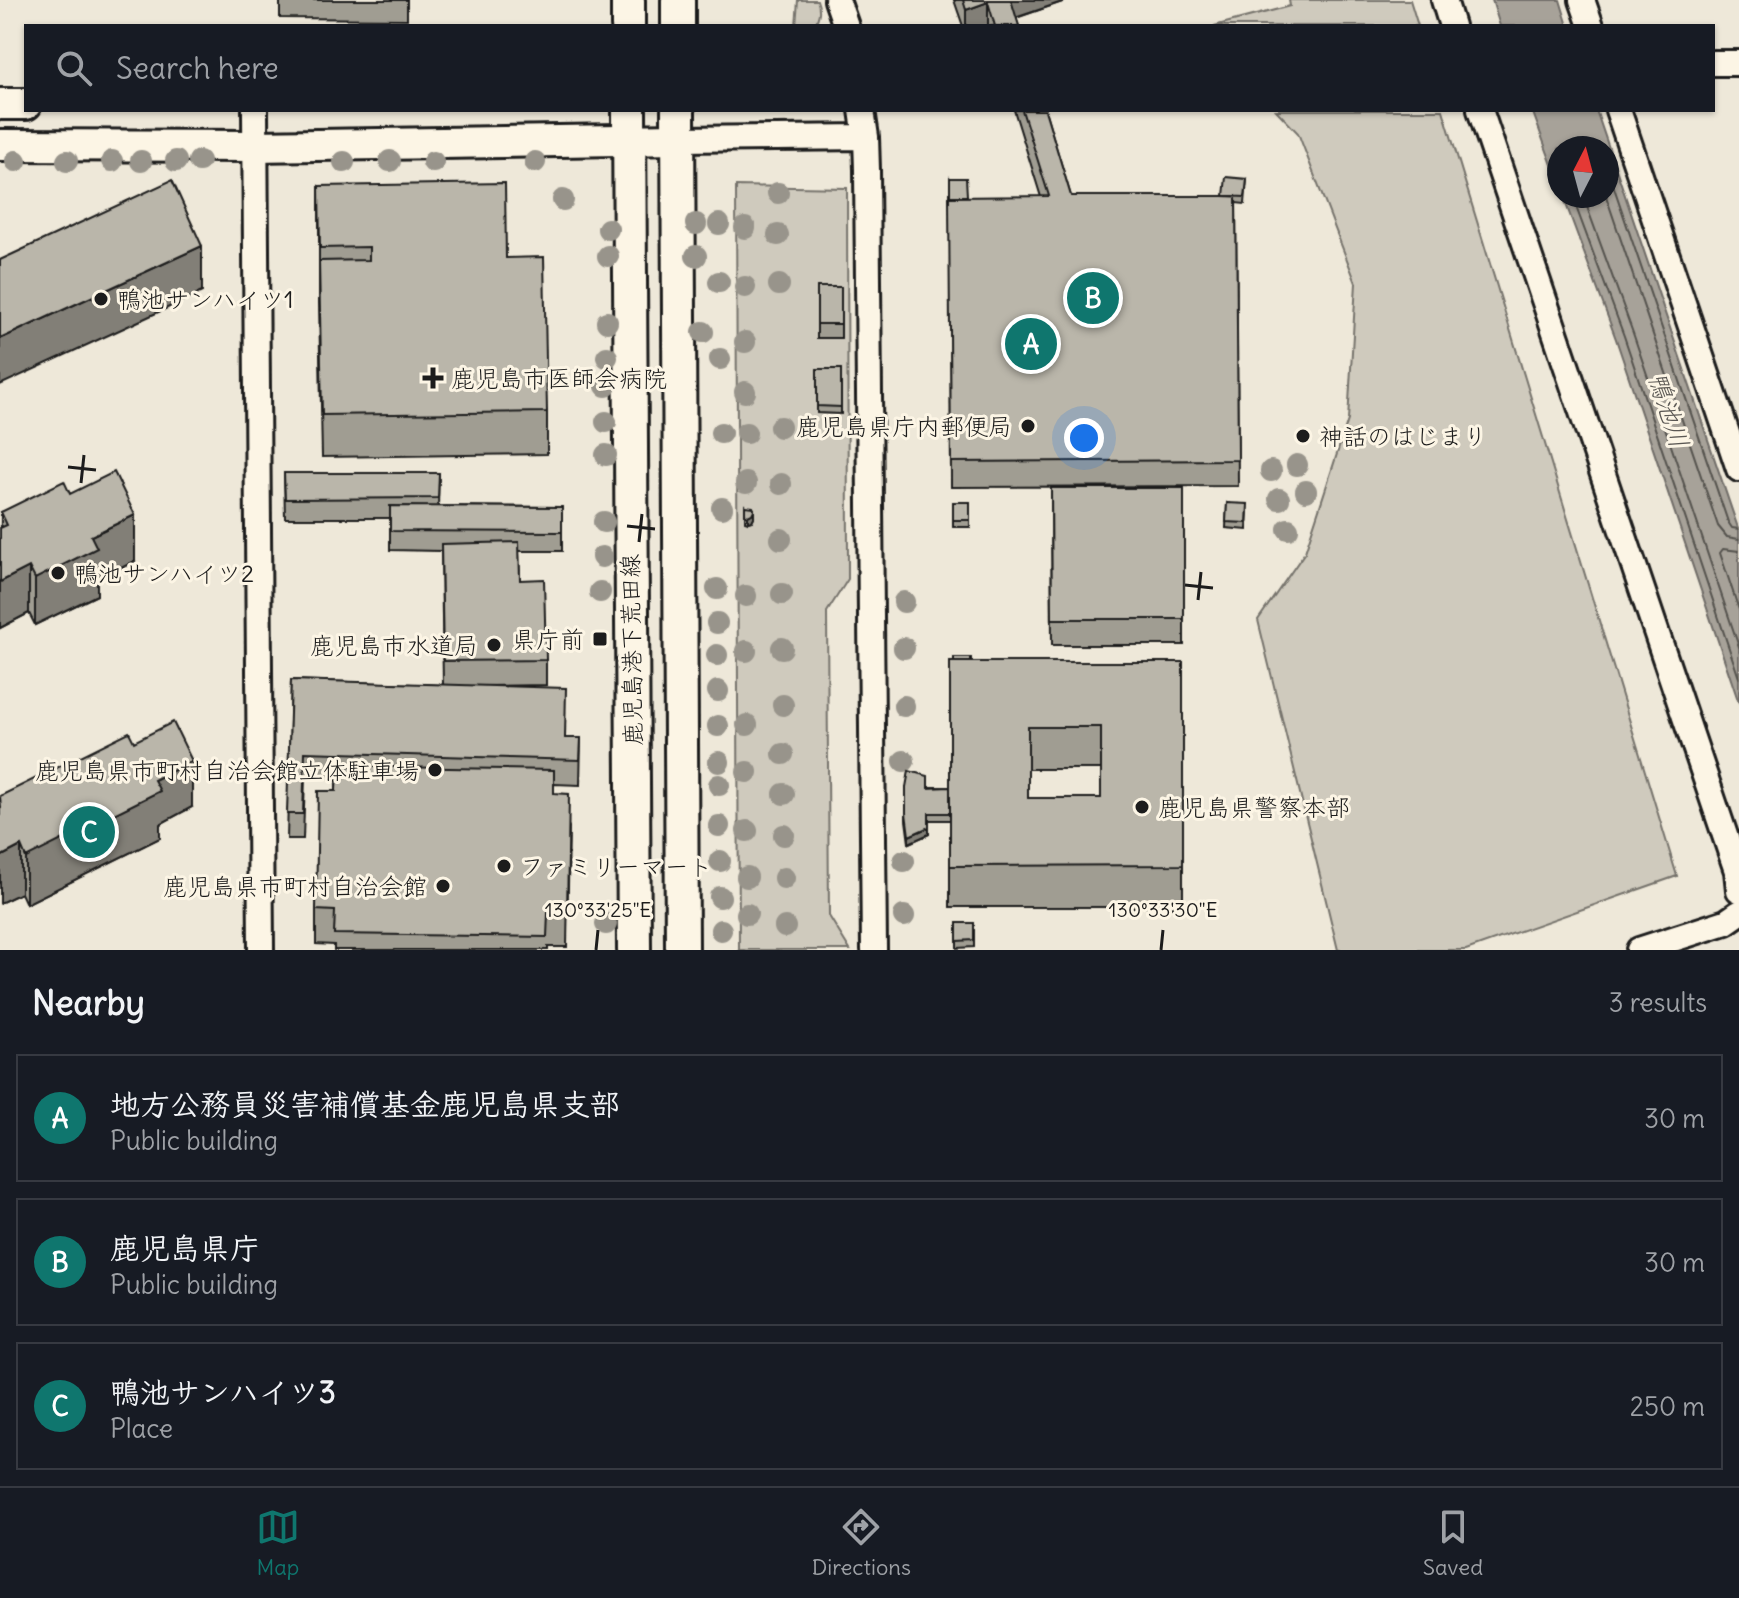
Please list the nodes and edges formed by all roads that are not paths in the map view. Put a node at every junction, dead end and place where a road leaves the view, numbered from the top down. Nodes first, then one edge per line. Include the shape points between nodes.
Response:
1 (628, 0) edge
2 (678, 0) edge
3 (837, 0) edge
4 (1444, 0) edge
5 (1582, 0) edge
6 (628, 24) edge
7 (678, 24) edge
8 (845, 24) edge
9 (1451, 24) edge
10 (1590, 24) edge
11 (1715, 63) edge
12 (1739, 63) edge
13 (0, 104) edge
14 (24, 104) edge
15 (255, 112) edge
16 (862, 112) edge
17 (1481, 112) edge
18 (1619, 112) edge
19 (678, 124) edge
20 (629, 125) edge
21 (866, 137) junction
22 (0, 145) edge
23 (255, 146) junction
24 (1739, 469) edge
25 (1739, 890) edge
26 (1739, 913) edge
27 (261, 950) edge
28 (634, 950) edge
29 (682, 950) edge
30 (874, 950) edge
31 (1639, 950) edge

1 - 6 main road
2 - 7 main road
3 - 8 street
4 - 9 street
5 - 10 street
11 - 12 street
13 - 14 street
15 - 23 street
16 - 21 street
17 - 25 street via 1737,871
18 - 24 street
19 - 20 street
19 - 21 street
19 - 29 main road, 鹿児島港下荒田線
20 - 23 street
20 - 28 main road, 鹿児島港下荒田線
21 - 30 street
22 - 23 street
23 - 27 street
26 - 31 street

